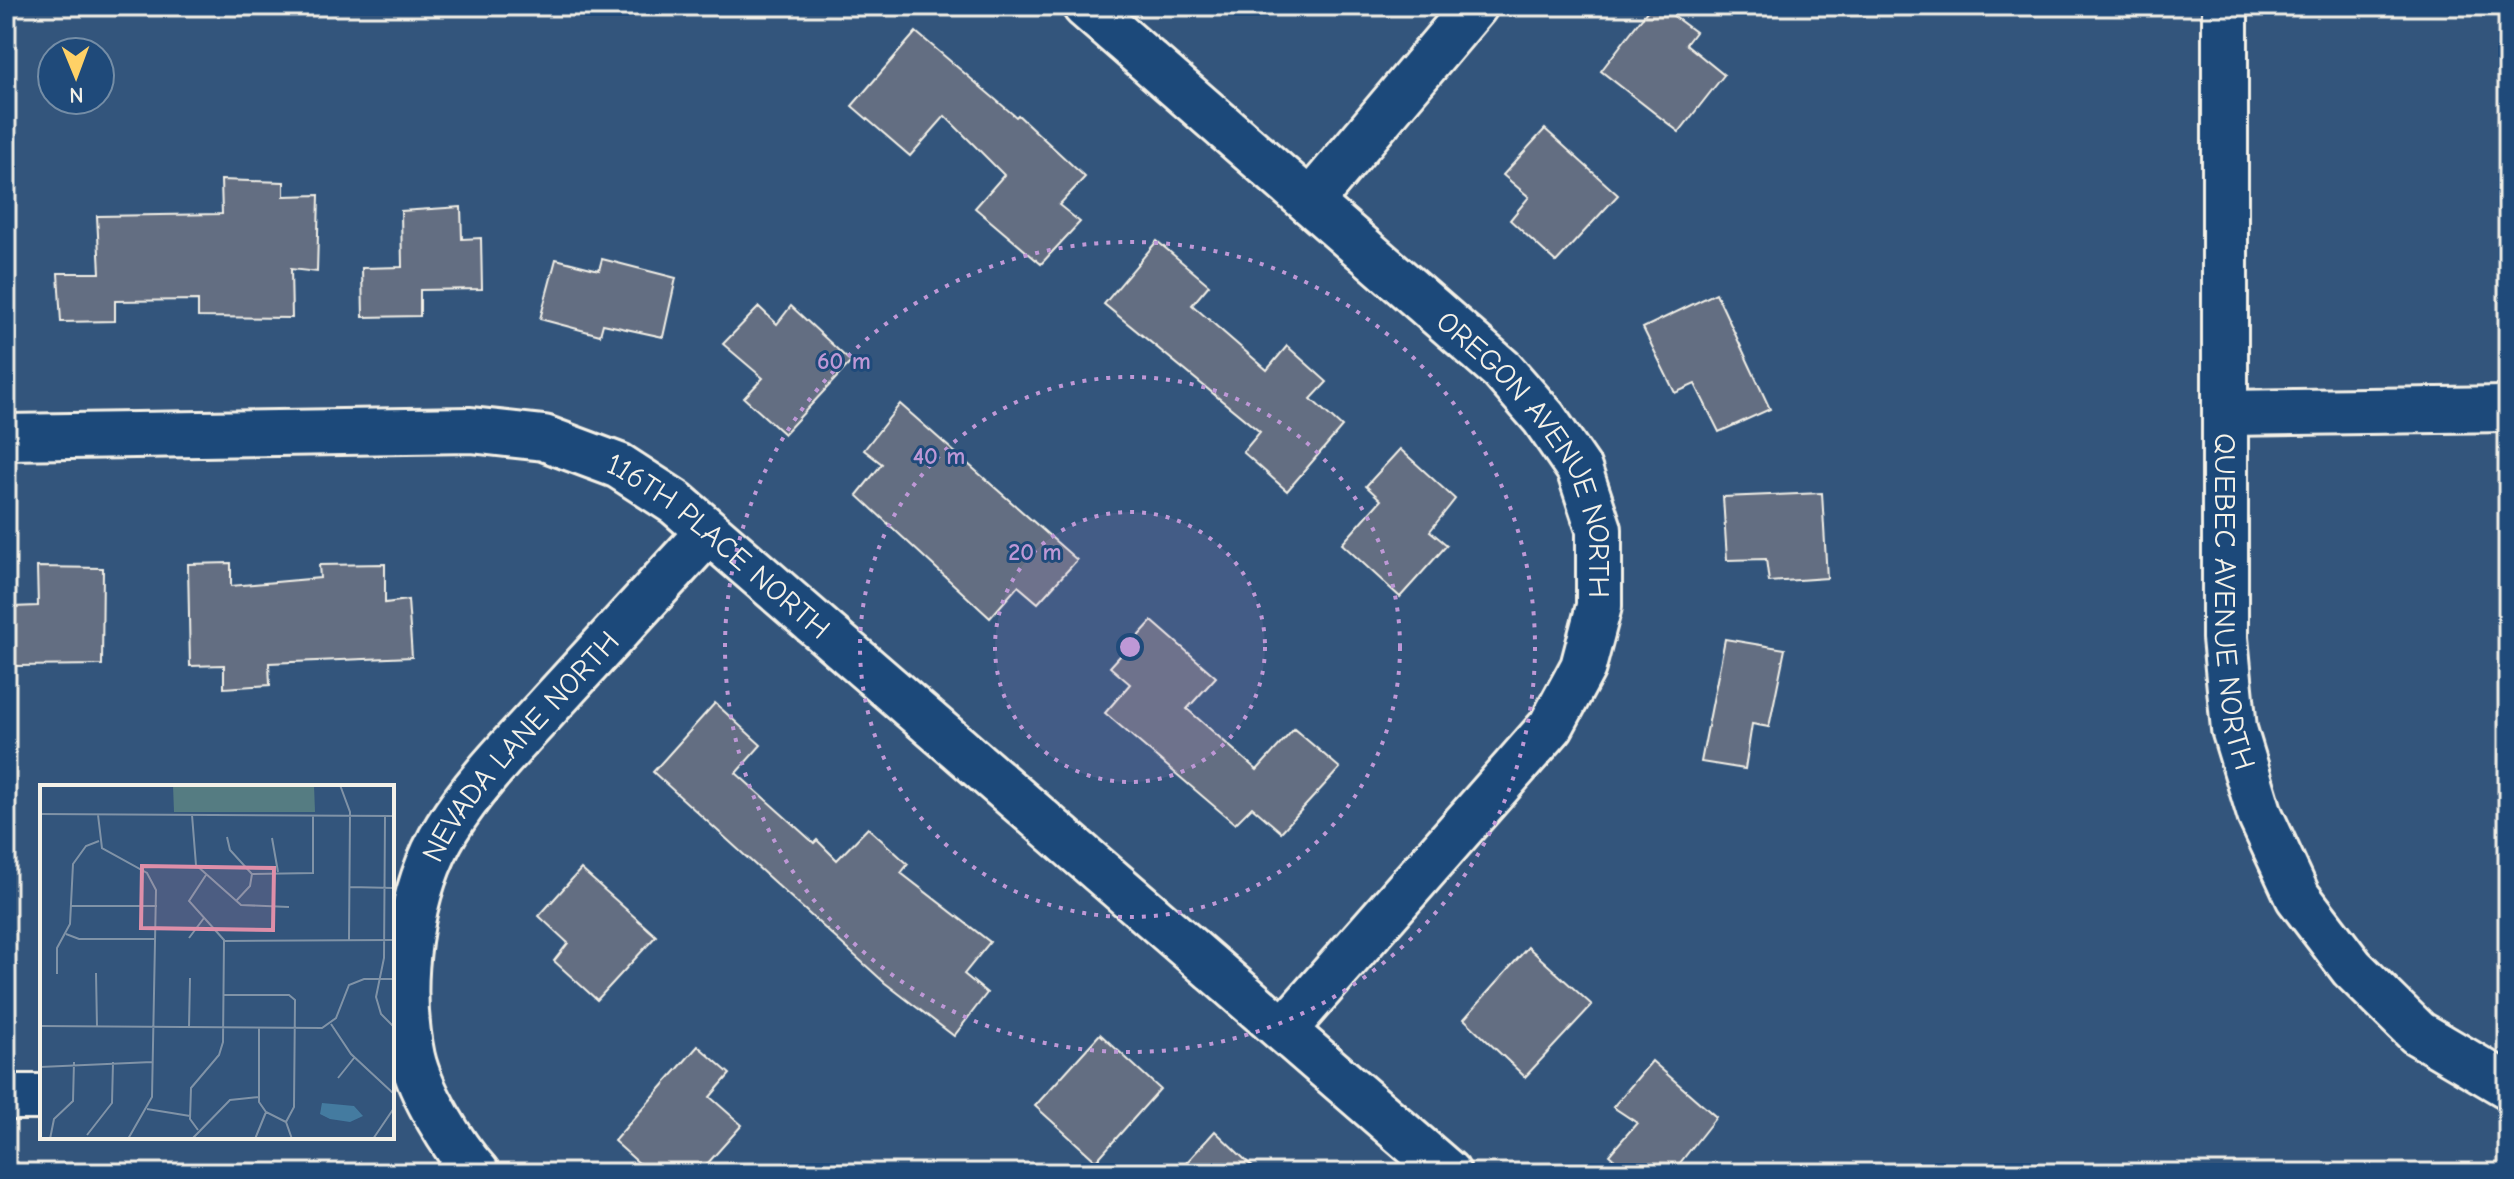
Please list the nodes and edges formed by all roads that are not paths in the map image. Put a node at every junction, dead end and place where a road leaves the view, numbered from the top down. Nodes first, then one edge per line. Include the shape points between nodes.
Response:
1 (1085, 6) edge
2 (1475, 6) edge
3 (2225, 6) edge
4 (1310, 202) junction
5 (2508, 409) edge
6 (2226, 413) junction
7 (6, 437) edge
8 (708, 532) junction
9 (1284, 1030) junction
10 (402, 1062) edge
11 (2508, 1086) edge
12 (6, 1097) edge
13 (40, 1097) edge
14 (477, 1173) edge
15 (1448, 1173) edge

1 - 4 street, OREGON AVENUE NORTH
2 - 4 street
3 - 6 street, QUEBEC AVENUE NORTH
4 - 9 street, OREGON AVENUE NORTH via 1502,370 1544,418 1579,469 1599,529 1599,606 1583,667 1551,726
5 - 6 street
6 - 11 street, QUEBEC AVENUE NORTH via 2225,638 2234,729 2260,815 2298,897 2352,968 2418,1033
7 - 8 street, 116TH PLACE NORTH via 471,430 544,438 619,466 676,503
8 - 9 street, 116TH PLACE NORTH
8 - 10 street, NEVADA LANE NORTH via 486,775 447,828 430,863 408,947
9 - 15 street
10 - 14 street, NEVADA LANE NORTH
12 - 13 street

